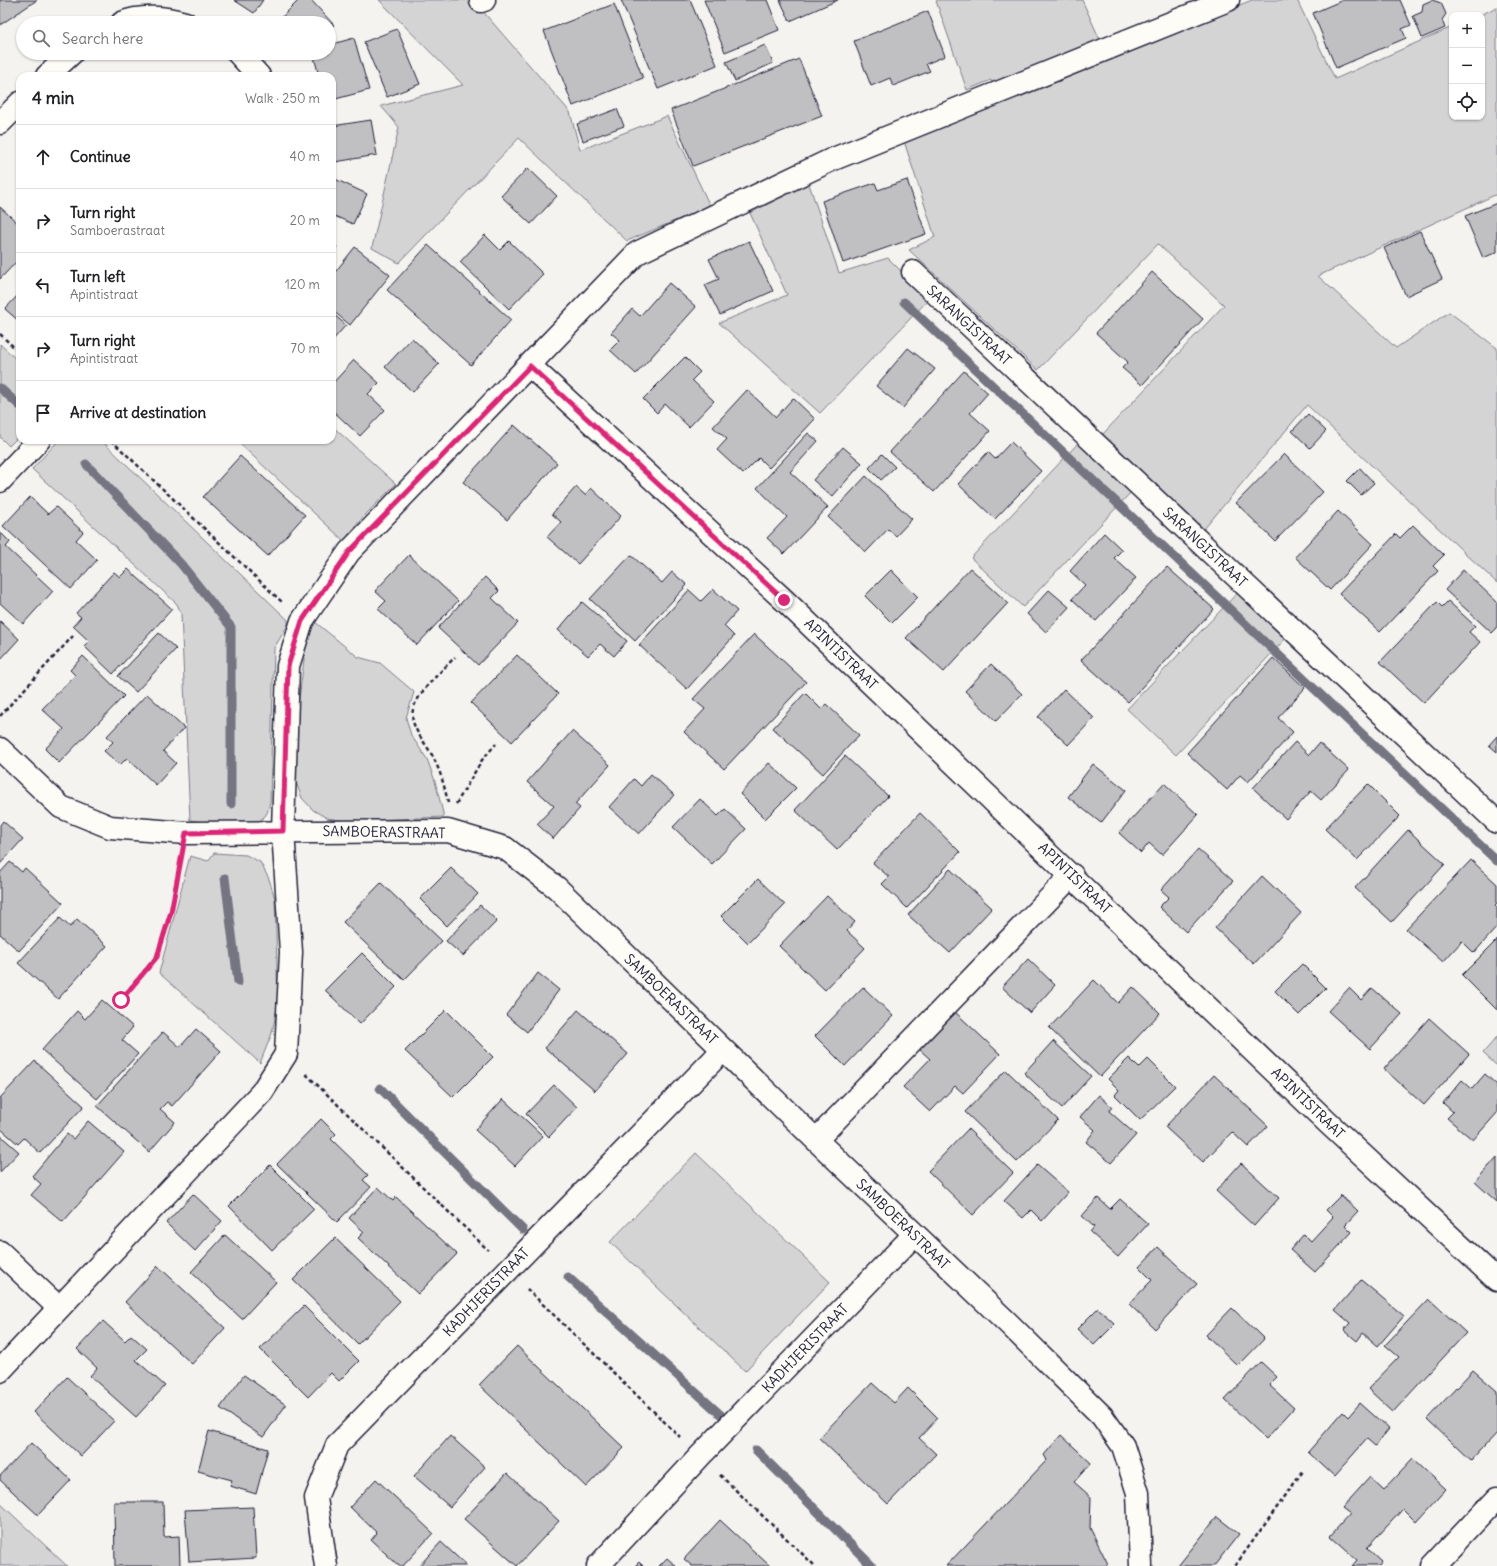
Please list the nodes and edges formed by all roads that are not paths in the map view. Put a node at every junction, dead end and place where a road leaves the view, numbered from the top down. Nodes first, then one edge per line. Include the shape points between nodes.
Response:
1 (1228, 0) edge
2 (64, 60) edge
3 (244, 60) edge
4 (51, 72) edge
5 (255, 72) edge
6 (16, 107) edge
7 (0, 123) edge
8 (913, 272) dead end
9 (530, 366) junction
10 (35, 444) edge
11 (0, 481) edge
12 (0, 749) edge
13 (1497, 822) edge
14 (283, 831) junction
15 (1072, 876) junction
16 (723, 1050) junction
17 (816, 1140) junction
18 (914, 1235) junction
19 (0, 1252) edge
20 (1497, 1280) edge
21 (59, 1308) junction
22 (0, 1371) edge
23 (1497, 1498) edge
24 (326, 1566) edge
25 (598, 1566) edge
26 (1141, 1566) edge
27 (1433, 1566) edge

1 - 9 street via 831,160 637,253
2 - 4 street
3 - 5 street
6 - 7 street
8 - 13 street, SARANGISTRAAT
9 - 14 street via 349,552 302,621 288,666
9 - 15 street, APINTISTRAAT via 784,600
10 - 11 street
12 - 14 street, SAMBOERASTRAAT via 61,807 110,827 186,833
14 - 16 street, SAMBOERASTRAAT via 449,822 505,848 557,888
14 - 21 street via 291,952 286,1054 262,1092
15 - 17 street
15 - 20 street, APINTISTRAAT via 1327,1122
16 - 17 street, SAMBOERASTRAAT
16 - 24 street, KADHJERISTRAAT via 337,1445 316,1498
17 - 18 street, SAMBOERASTRAAT
18 - 25 street, KADHJERISTRAAT via 700,1456
18 - 26 street, SAMBOERASTRAAT via 1102,1416 1123,1446 1138,1493
19 - 21 street
21 - 22 street
23 - 27 street

